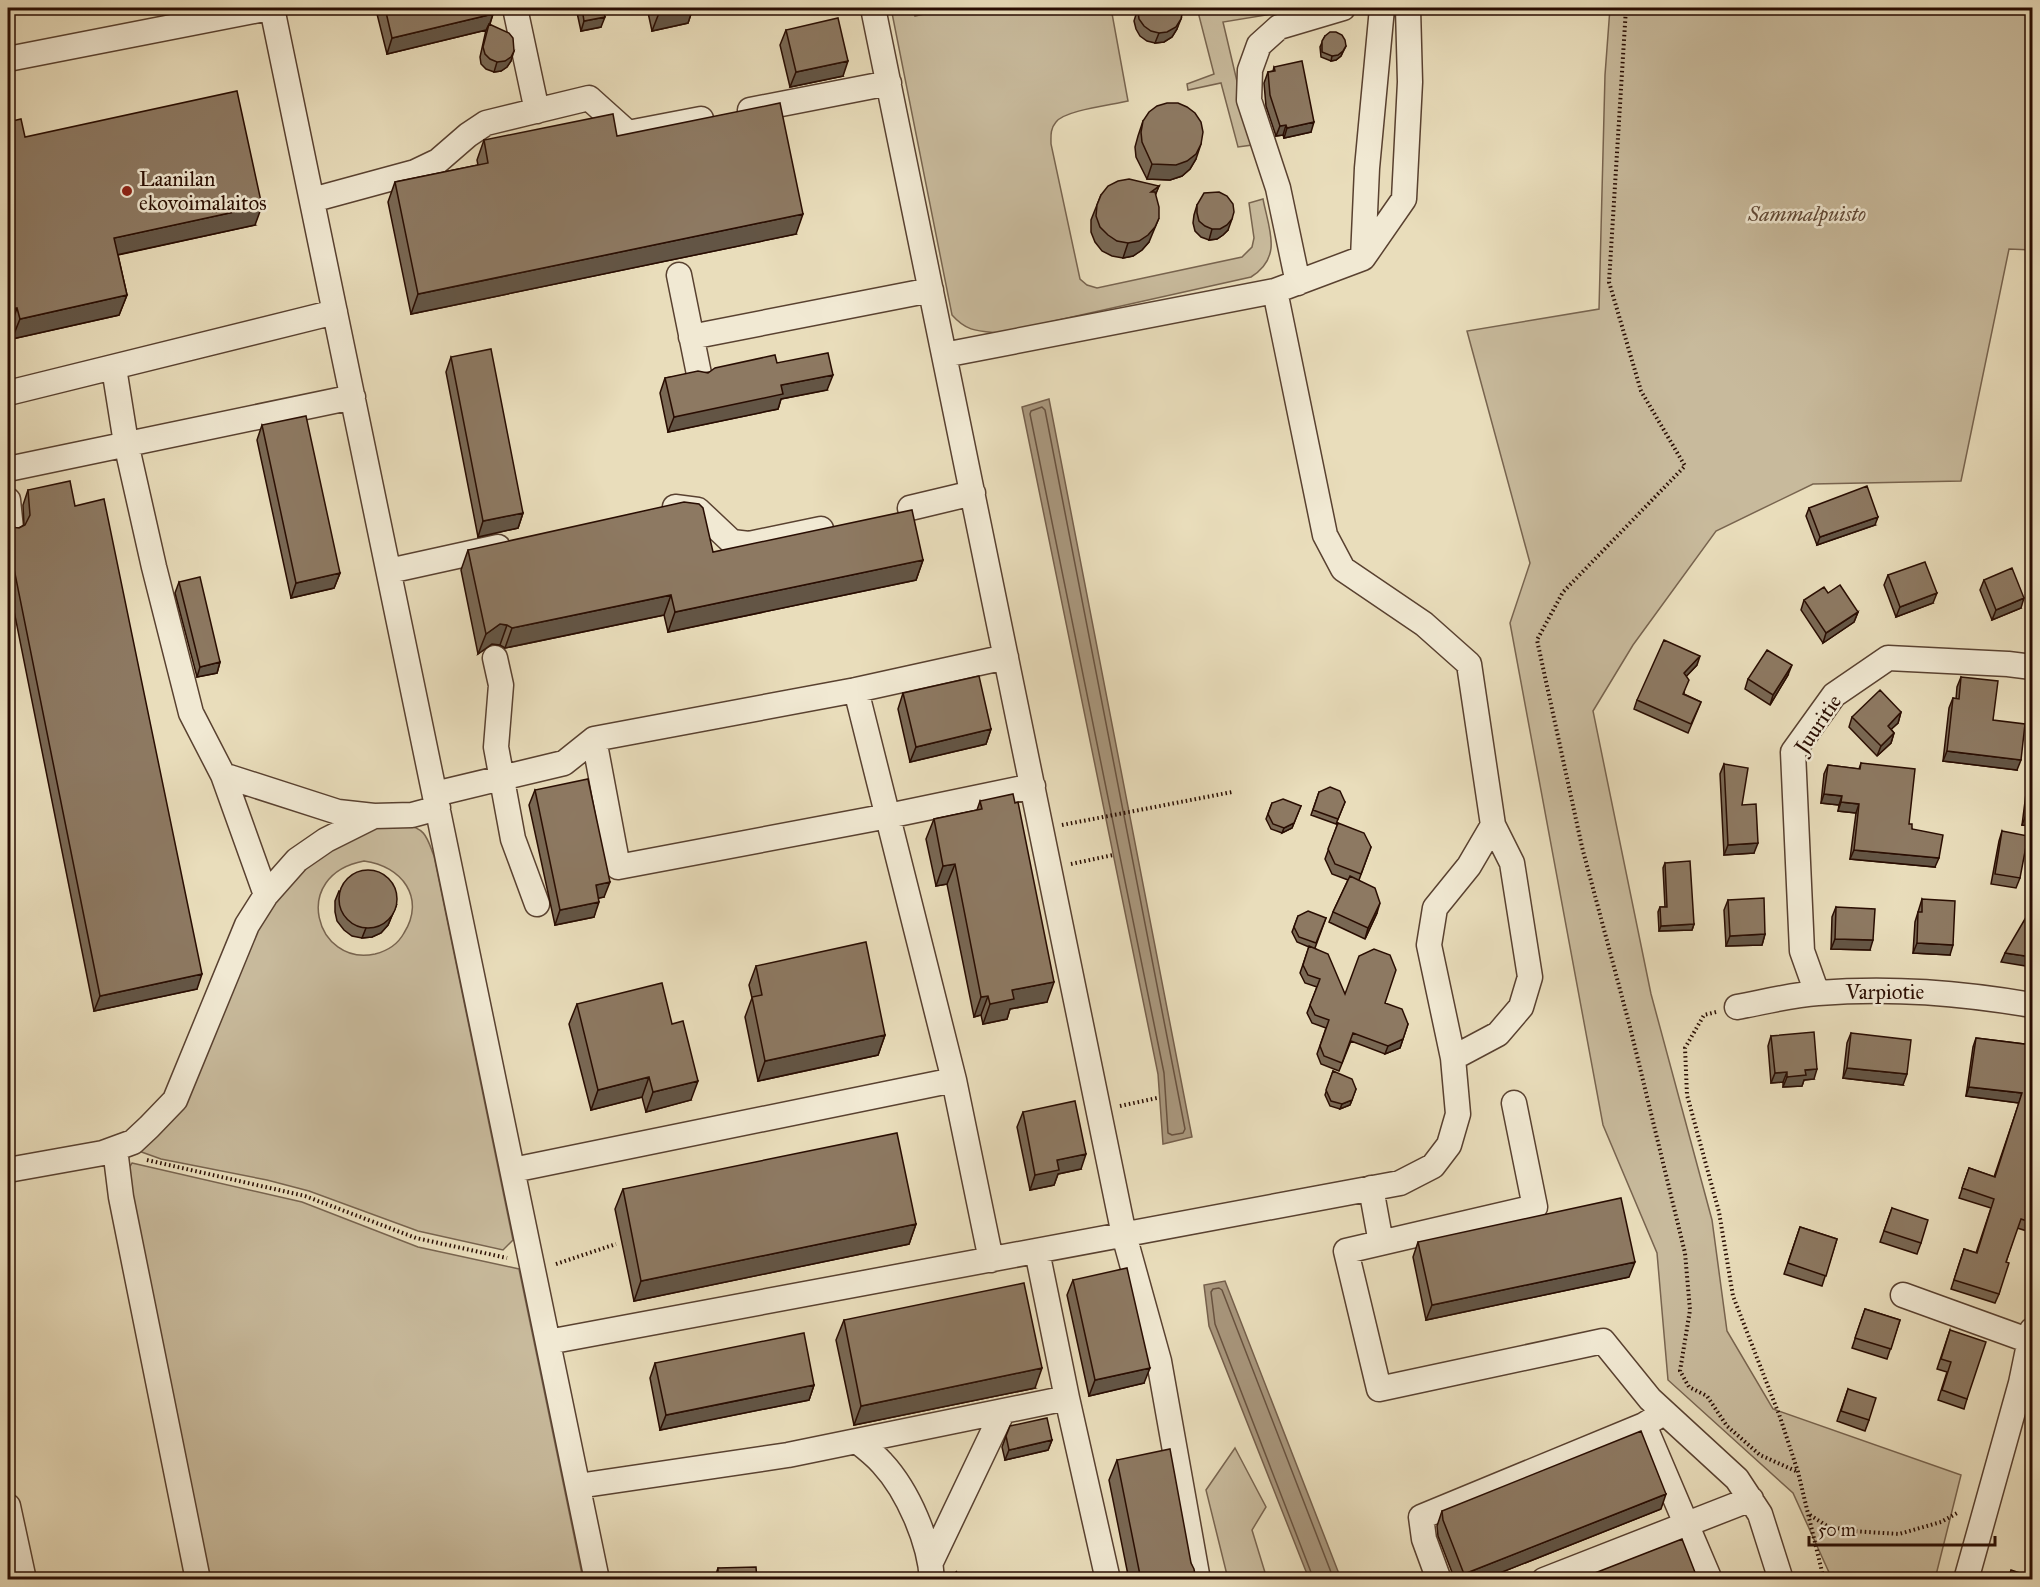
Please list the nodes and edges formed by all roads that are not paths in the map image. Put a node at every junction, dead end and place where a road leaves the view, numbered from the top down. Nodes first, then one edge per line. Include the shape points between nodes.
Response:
1 (270, 8) edge
2 (515, 8) edge
3 (873, 8) edge
4 (1343, 8) edge
5 (1382, 8) edge
6 (1408, 8) edge
7 (8, 59) edge
8 (889, 83) junction
9 (537, 111) junction
10 (312, 200) junction
11 (1364, 258) junction
12 (679, 275) dead end
13 (1298, 283) junction
14 (931, 290) junction
15 (1275, 291) junction
16 (335, 312) junction
17 (692, 338) junction
18 (944, 355) junction
19 (114, 368) junction
20 (699, 374) edge
21 (8, 393) edge
22 (353, 397) junction
23 (126, 443) junction
24 (8, 469) edge
25 (973, 493) junction
26 (8, 500) edge
27 (909, 507) dead end
28 (653, 512) edge
29 (843, 525) edge
30 (11, 529) edge
31 (515, 543) edge
32 (389, 571) junction
33 (1006, 657) junction
34 (495, 658) dead end
35 (2032, 667) edge
36 (856, 690) junction
37 (594, 740) junction
38 (223, 775) junction
39 (502, 778) junction
40 (1032, 786) junction
41 (436, 801) junction
42 (374, 816) junction
43 (888, 816) junction
44 (1493, 825) junction
45 (266, 895) junction
46 (537, 904) dead end
47 (1817, 993) junction
48 (2032, 1005) edge
49 (1737, 1007) road end
50 (1453, 1058) junction
51 (954, 1080) junction
52 (1515, 1103) dead end
53 (115, 1149) junction
54 (8, 1170) edge
55 (513, 1170) junction
56 (1371, 1188) junction
57 (1124, 1234) junction
58 (1381, 1243) junction
59 (1037, 1251) junction
60 (991, 1260) junction
61 (1903, 1295) dead end
62 (2031, 1336) edge
63 (548, 1342) junction
64 (1067, 1398) junction
65 (1003, 1412) junction
66 (1654, 1419) junction
67 (857, 1441) junction
68 (578, 1486) junction
69 (1751, 1499) junction
70 (8, 1506) edge
71 (1686, 1524) junction
72 (932, 1571) edge
73 (24, 1580) edge
74 (198, 1580) edge
75 (597, 1580) edge
76 (1108, 1580) edge
77 (1198, 1580) edge
78 (1439, 1580) edge
79 (1544, 1580) edge
80 (1710, 1580) edge
81 (1781, 1580) edge
82 (1966, 1580) edge

1 - 7 street
1 - 10 street
2 - 9 street
3 - 8 street
4 - 13 street via 1279,27 1259,45 1250,70 1249,100 1278,188
5 - 11 street via 1367,168
6 - 11 street via 1410,82 1404,199
8 - 9 street via 628,133 589,98
8 - 14 street
9 - 10 street via 486,123 438,161 415,172
10 - 16 street
11 - 13 street
12 - 17 street
13 - 15 street
14 - 17 street
14 - 18 street
15 - 18 street
15 - 44 street via 1325,535 1343,569 1424,624 1469,664
16 - 19 street
16 - 22 street
17 - 20 street
18 - 25 street
19 - 21 street
19 - 23 street
22 - 23 street
22 - 32 street
23 - 24 street
23 - 38 street via 191,712
25 - 27 street
25 - 33 street
26 - 30 street
28 - 29 street via 676,507 698,510 732,542 750,544
31 - 32 street
32 - 41 street
33 - 36 street
33 - 40 street
34 - 39 street via 501,685 496,747
35 - 47 street, Juuritie via 1888,658 1834,695 1793,752 1802,951
36 - 37 street
36 - 43 street
37 - 39 street via 564,763
37 - 43 street via 618,867
38 - 42 street via 338,812
38 - 45 street
39 - 41 street
39 - 46 street via 513,838
40 - 43 street
40 - 57 street
41 - 42 street via 412,815
41 - 55 street
42 - 45 street via 297,860
43 - 51 street
44 - 50 street via 1469,866 1435,908 1429,945
44 - 50 street via 1512,863 1530,977 1521,1007 1498,1034
45 - 53 street via 247,925 175,1100 133,1142
47 - 48 street, Varpiotie via 1907,990
47 - 49 street, Varpiotie
50 - 56 street via 1458,1114 1449,1145 1433,1166 1400,1183
51 - 55 street
51 - 60 street
52 - 58 street via 1535,1208
53 - 54 street
53 - 74 street via 121,1197
55 - 63 street
56 - 57 street
56 - 58 street
57 - 59 street
57 - 77 street via 1159,1361
58 - 66 street via 1346,1251 1379,1389 1603,1341 1650,1399
59 - 60 street
59 - 64 street
60 - 63 street
61 - 62 street
62 - 82 street
63 - 68 street
64 - 65 street
64 - 76 street
65 - 67 street
65 - 72 street
66 - 69 street via 1737,1479
66 - 71 street
66 - 78 street via 1421,1517 1424,1539
67 - 68 street
67 - 72 street via 883,1464 903,1492
68 - 75 street
69 - 71 street
69 - 81 street via 1760,1514
70 - 73 street
71 - 79 street
71 - 80 street

